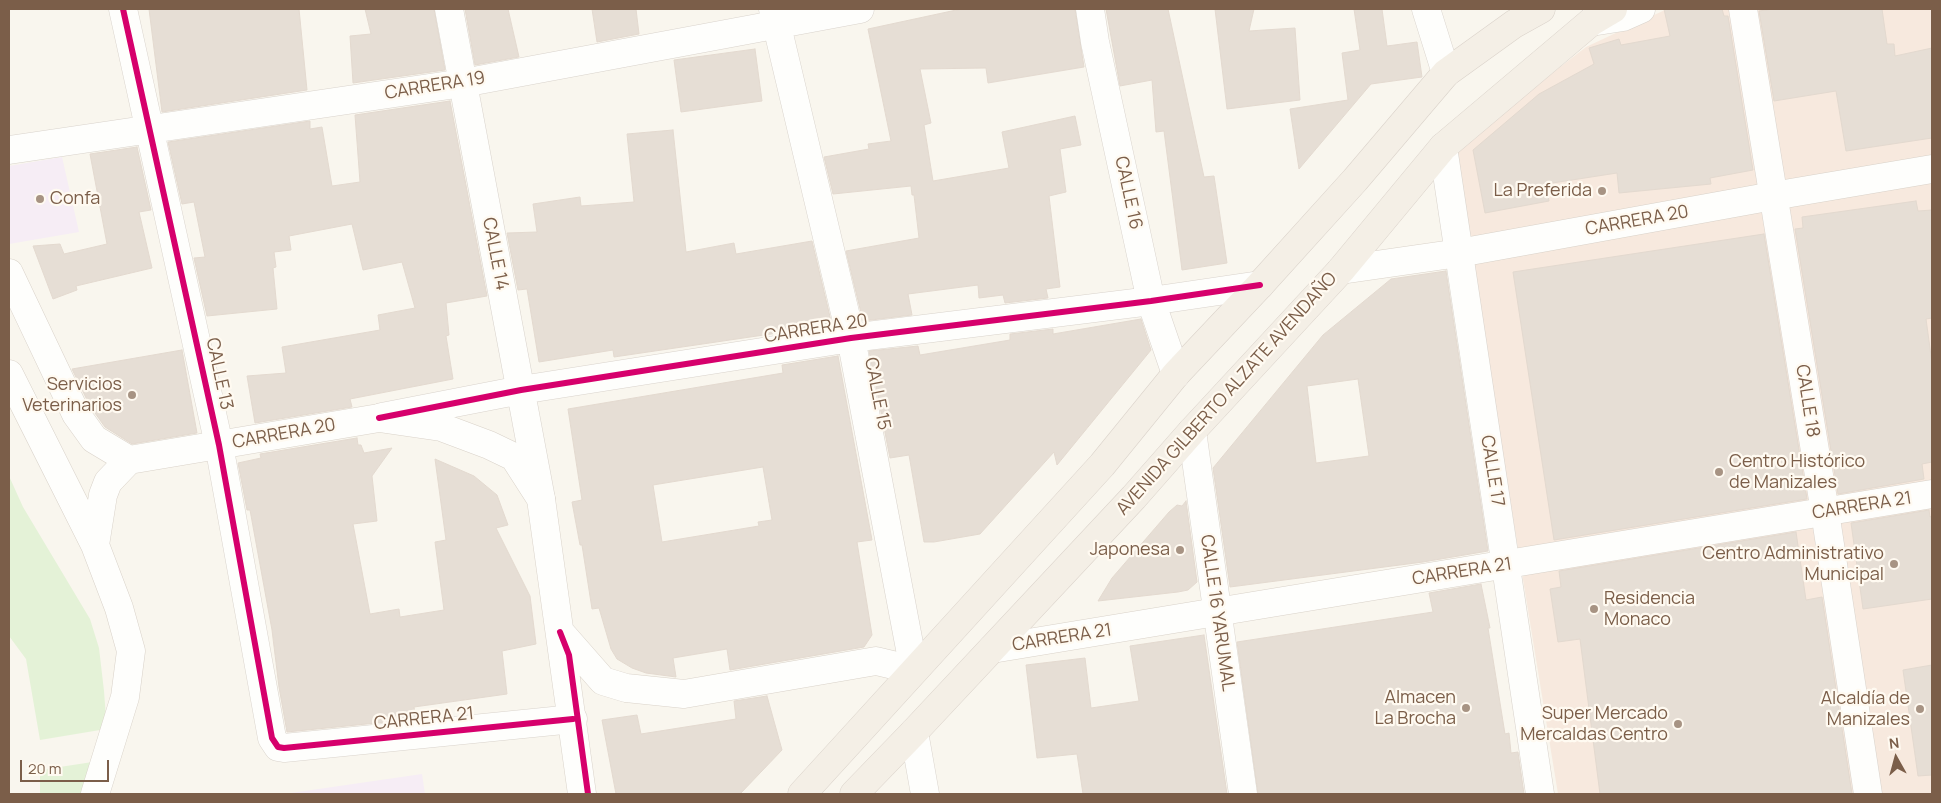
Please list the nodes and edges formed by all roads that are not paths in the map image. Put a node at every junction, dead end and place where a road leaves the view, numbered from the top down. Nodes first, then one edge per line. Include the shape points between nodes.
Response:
1 (123, 9) edge
2 (449, 9) edge
3 (860, 9) edge
4 (1090, 9) edge
5 (1426, 9) edge
6 (1540, 9) edge
7 (1641, 9) edge
8 (1743, 9) edge
9 (1602, 15) edge
10 (774, 16) edge
11 (1446, 73) junction
12 (463, 83) junction
13 (150, 128) junction
14 (1444, 147) junction
15 (9, 150) edge
16 (1932, 169) edge
17 (1773, 196) junction
18 (1459, 253) junction
19 (1340, 270) junction
20 (9, 273) edge
21 (1260, 285) junction
22 (1151, 301) junction
23 (851, 338) junction
24 (9, 374) edge
25 (1176, 374) junction
26 (521, 390) junction
27 (379, 418) junction
28 (1192, 431) junction
29 (220, 445) junction
30 (489, 445) joint
31 (129, 460) junction
32 (1932, 494) edge
33 (541, 499) junction
34 (1825, 512) junction
35 (95, 545) junction
36 (1506, 565) junction
37 (1216, 612) junction
38 (560, 632) junction
39 (992, 649) junction
40 (914, 670) junction
41 (573, 719) junction
42 (914, 732) junction
43 (278, 747) joint
44 (96, 794) edge
45 (582, 794) edge
46 (802, 794) edge
47 (854, 794) edge
48 (925, 794) edge
49 (1243, 794) edge
50 (1540, 794) edge
51 (1868, 794) edge

1 - 13 street, CALLE 13
2 - 12 street, CALLE 14
3 - 10 street, CARRERA 19
4 - 22 street, CALLE 16
5 - 11 street
6 - 11 main road
7 - 9 street via 1622,17
8 - 17 street, CALLE 18
9 - 14 main road, AVENIDA GILBERTO ALZATE AVENDAÑO
10 - 12 street, CARRERA 19
10 - 23 street, CALLE 15
11 - 21 main road
12 - 13 street, CARRERA 19
12 - 26 street, CALLE 14
13 - 15 street, CARRERA 19
13 - 29 street, CALLE 13
14 - 18 street, CALLE 17
14 - 19 main road, AVENIDA GILBERTO ALZATE AVENDAÑO
16 - 17 street, CARRERA 20
17 - 18 street, CARRERA 20
17 - 34 street, CALLE 18
18 - 19 street, CARRERA 20
18 - 36 street, CALLE 17
19 - 28 main road, AVENIDA GILBERTO ALZATE AVENDAÑO
20 - 31 street via 76,414 94,439
21 - 22 street, CARRERA 20
21 - 25 main road
22 - 23 street, CARRERA 20
22 - 25 street, CALLE 16
23 - 26 street, CARRERA 20
23 - 40 street, CALLE 15
24 - 35 street
25 - 40 main road via 1102,465
26 - 27 street, CARRERA 20
26 - 33 street, CALLE 14
27 - 29 street, CARRERA 20
27 - 30 street, CARRERA 20 via 442,427
28 - 37 street, CALLE 16 YARUMAL
28 - 39 main road, AVENIDA GILBERTO ALZATE AVENDAÑO
29 - 31 street, CARRERA 20
29 - 43 street, CALLE 13 via 272,738
30 - 33 street, CALLE 14 via 514,456
31 - 35 street via 108,482
32 - 34 street, CARRERA 21
33 - 38 street, CALLE 14
34 - 36 street, CARRERA 21
34 - 51 street, CALLE 18
35 - 44 street via 131,651 125,697
36 - 37 street, CARRERA 21
36 - 50 street, CALLE 17
37 - 39 street, CARRERA 21
37 - 49 street, CALLE 16 YARUMAL
38 - 40 street via 603,681 626,688 684,694 876,661
38 - 41 street, CALLE 14
39 - 42 main road, AVENIDA GILBERTO ALZATE AVENDAÑO
40 - 46 main road
41 - 43 street, CARRERA 21
41 - 45 street, CALLE 14
42 - 47 main road, AVENIDA GILBERTO ALZATE AVENDAÑO
42 - 48 street

